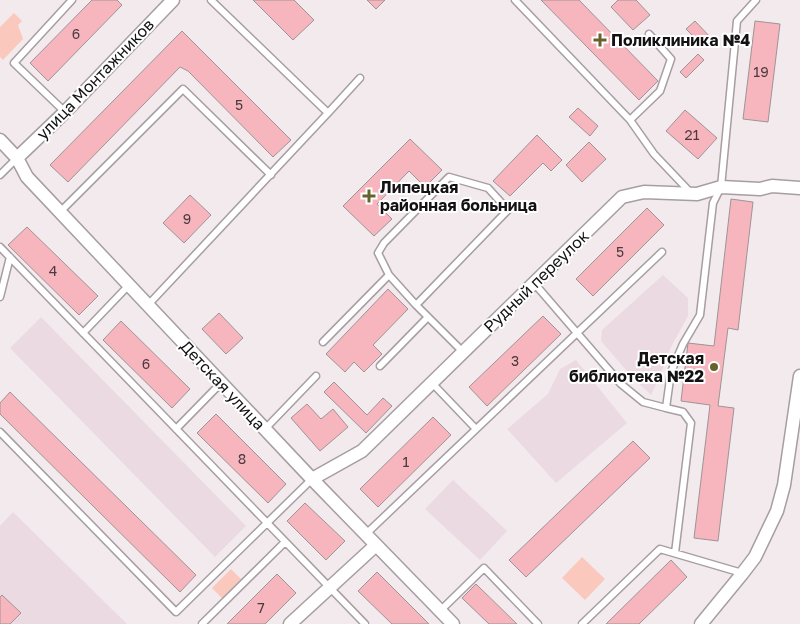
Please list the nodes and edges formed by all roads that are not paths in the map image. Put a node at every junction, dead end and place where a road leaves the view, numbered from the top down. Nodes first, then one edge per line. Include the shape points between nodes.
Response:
1 (72, 0) edge
2 (173, 0) edge
3 (211, 0) edge
4 (515, 0) edge
5 (756, 0) edge
6 (649, 34) dead end
7 (360, 78) dead end
8 (65, 112) junction
9 (328, 112) junction
10 (630, 120) junction
11 (0, 140) edge
12 (17, 158) junction
13 (0, 175) edge
14 (271, 175) junction
15 (721, 186) junction
16 (800, 188) edge
17 (690, 193) junction
18 (60, 212) junction
19 (0, 247) edge
20 (662, 252) dead end
21 (10, 258) junction
22 (389, 276) junction
23 (534, 283) junction
24 (129, 285) junction
25 (0, 297) edge
26 (148, 305) junction
27 (416, 305) junction
28 (428, 317) junction
29 (83, 333) junction
30 (577, 333) junction
31 (323, 342) dead end
32 (463, 352) junction
33 (380, 366) dead end
34 (316, 376) dead end
35 (800, 376) edge
36 (221, 383) junction
37 (432, 383) junction
38 (666, 408) junction
39 (176, 429) junction
40 (265, 429) junction
41 (476, 429) junction
42 (0, 432) edge
43 (312, 479) junction
44 (267, 523) junction
45 (366, 534) junction
46 (285, 542) junction
47 (376, 545) junction
48 (675, 553) junction
49 (742, 574) junction
50 (329, 587) junction
51 (440, 611) junction
52 (202, 624) edge
53 (290, 624) edge
54 (365, 624) edge
55 (453, 624) edge
56 (538, 624) edge
57 (582, 624) edge
58 (701, 624) edge

1 - 8 lane via 14,63
2 - 8 street, улица Монтажников
3 - 9 lane
4 - 10 lane
5 - 15 lane via 737,21
6 - 10 lane via 671,59 660,91
7 - 9 lane
8 - 12 street, улица Монтажников
9 - 14 lane
10 - 17 lane via 654,154
11 - 12 street, Детская улица
12 - 13 lane
12 - 18 street, Детская улица via 27,177
14 - 18 lane via 183,89
14 - 26 lane
15 - 16 street, Рудный переулок
15 - 17 street, Рудный переулок via 697,194
15 - 38 lane via 713,203 700,315 671,372
17 - 23 street, Рудный переулок via 644,192 622,196
18 - 24 street, Детская улица
19 - 21 lane
20 - 30 lane
21 - 25 lane
21 - 29 lane
22 - 27 lane
22 - 27 lane via 378,253 384,243 449,177 488,188 508,210
22 - 31 lane
23 - 30 lane
23 - 32 street, Рудный переулок
24 - 26 street, Детская улица
24 - 29 lane
26 - 36 street, Детская улица
27 - 28 lane
28 - 32 lane
28 - 33 lane
29 - 39 lane
30 - 38 lane via 621,384 643,402
30 - 41 lane
32 - 37 street, Рудный переулок
34 - 40 lane
35 - 49 street via 784,485 777,511
36 - 39 lane
36 - 40 street, Детская улица
37 - 41 lane
37 - 43 street, Рудный переулок via 362,451
38 - 48 lane via 683,412 691,424
39 - 44 lane
40 - 43 street, Детская улица
41 - 45 lane
42 - 44 lane via 176,612
43 - 44 lane
43 - 45 street, Детская улица
44 - 46 lane
45 - 47 street, Детская улица
46 - 50 lane
46 - 52 lane
47 - 50 street
47 - 51 street, Детская улица
48 - 49 lane
48 - 57 lane via 660,549
49 - 58 street
50 - 53 street
50 - 54 lane
51 - 55 street, Детская улица
51 - 56 lane via 484,568

